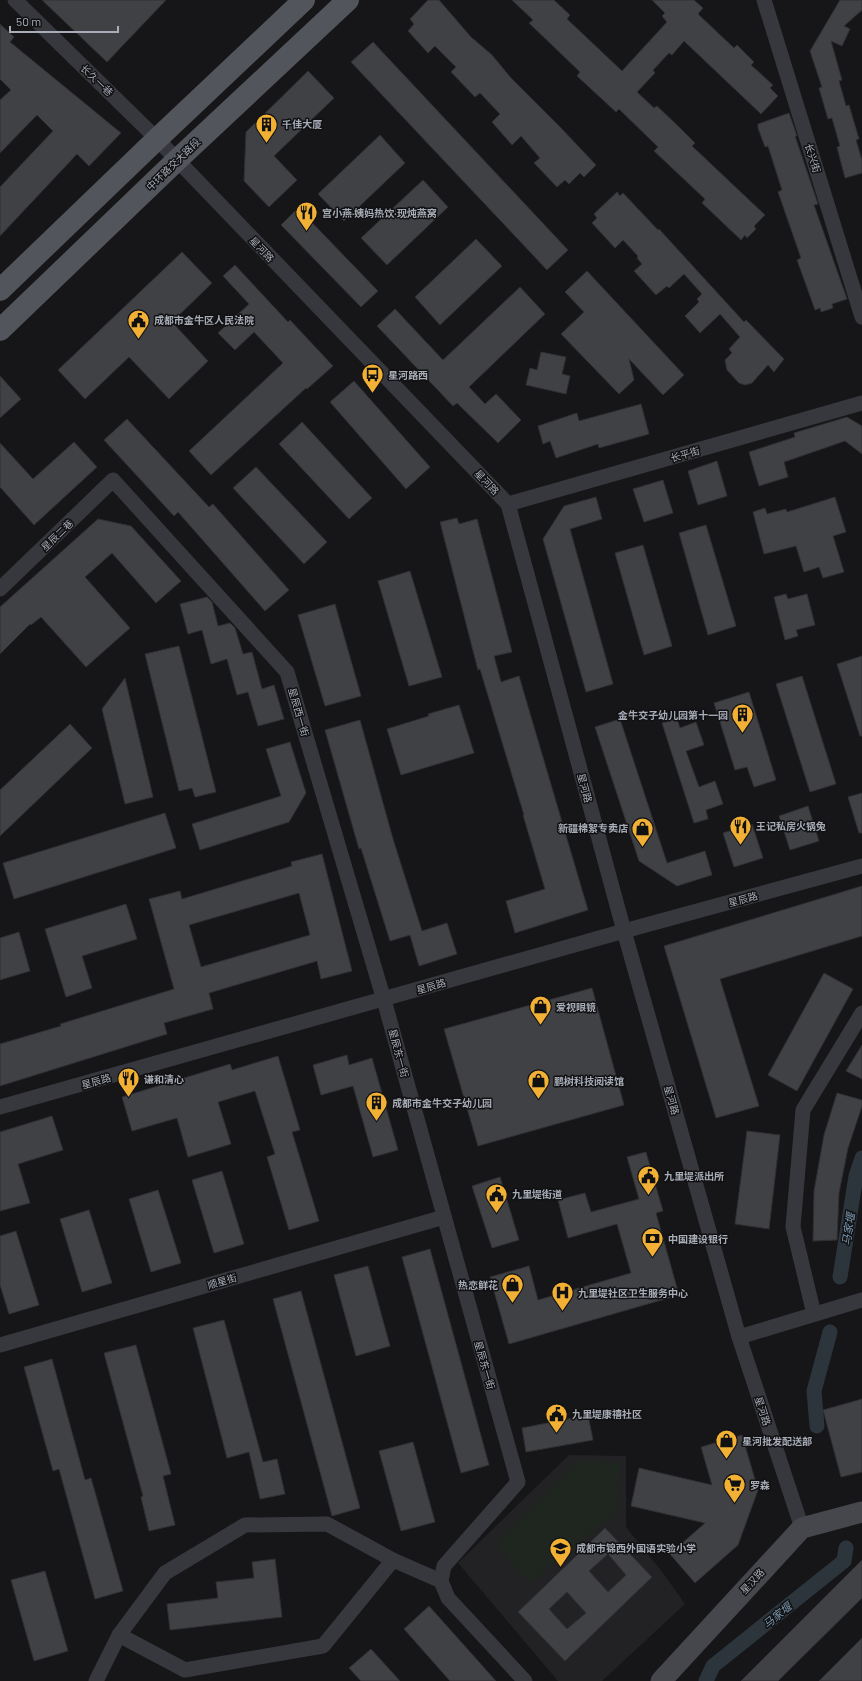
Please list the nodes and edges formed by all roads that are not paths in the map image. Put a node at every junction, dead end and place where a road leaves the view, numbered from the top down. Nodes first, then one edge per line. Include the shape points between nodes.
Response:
1 (15, 0) edge
2 (304, 0) edge
3 (348, 0) edge
4 (764, 0) edge
5 (157, 139) junction
6 (177, 160) junction
7 (0, 290) edge
8 (862, 316) edge
9 (0, 330) edge
10 (862, 403) edge
11 (113, 480) joint
12 (508, 504) junction
13 (0, 589) edge
14 (862, 866) edge
15 (624, 931) junction
16 (384, 1000) junction
17 (862, 1013) edge
18 (0, 1108) edge
19 (444, 1217) junction
20 (862, 1300) edge
21 (814, 1314) junction
22 (739, 1337) junction
23 (0, 1345) edge
24 (862, 1512) edge
25 (802, 1528) junction
26 (393, 1560) junction
27 (442, 1581) junction
28 (119, 1635) junction
29 (96, 1681) edge
30 (525, 1681) edge
31 (660, 1681) edge

1 - 5 street, 长久一巷
2 - 5 main road
3 - 6 main road, 中环路交大路段
4 - 8 street, 长兴街
5 - 6 street, 长久一巷
5 - 7 main road
6 - 9 main road, 中环路交大路段
6 - 12 street, 星河路
10 - 12 street, 长平街
11 - 13 street, 星辰二巷
11 - 16 street, 星辰西一街 via 288,672
12 - 15 street, 星河路
14 - 15 street, 星辰路
15 - 16 street, 星辰路
15 - 22 street, 星河路
16 - 18 street, 星辰路
16 - 19 street, 星辰东一街
17 - 21 street via 803,1110 793,1227
19 - 23 street, 顺星街
19 - 27 street, 星辰东一街 via 518,1482 444,1566
20 - 21 street
21 - 22 street
22 - 25 street, 星河路
24 - 25 street
25 - 31 street, 星汉路
26 - 27 street
26 - 28 street via 323,1646 185,1670
26 - 28 street via 327,1524 245,1525 165,1573
27 - 30 street via 448,1598
28 - 29 street

